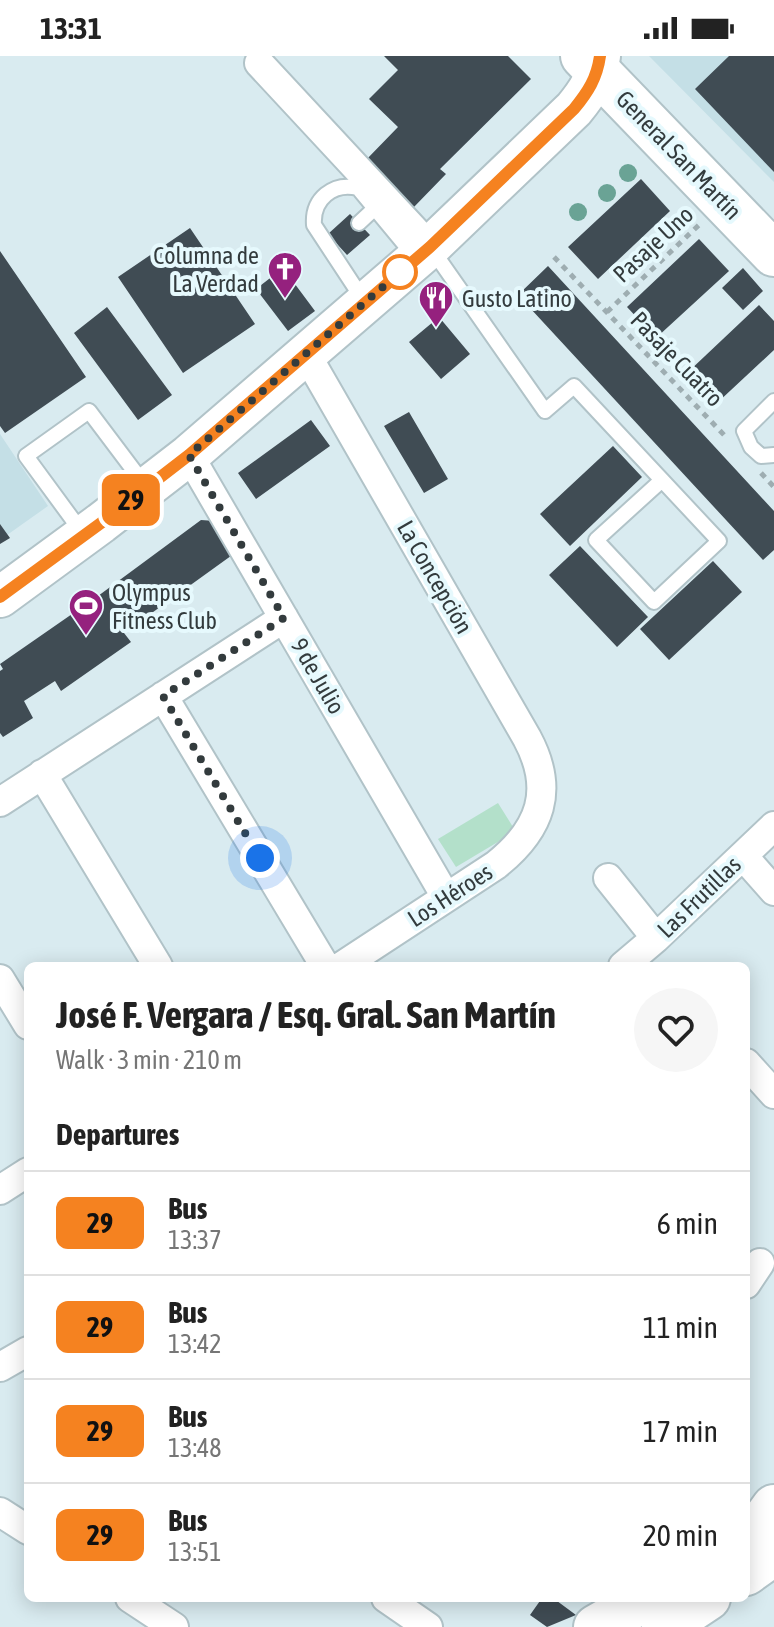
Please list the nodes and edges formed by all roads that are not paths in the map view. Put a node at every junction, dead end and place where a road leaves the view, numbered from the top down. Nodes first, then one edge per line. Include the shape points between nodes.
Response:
1 (594, 61) edge
2 (259, 63) dead end
3 (374, 209) junction
4 (359, 223) dead end
5 (423, 253) junction
6 (774, 254) edge
7 (365, 303) junction
8 (306, 354) junction
9 (774, 401) edge
10 (189, 455) junction
11 (774, 455) edge
12 (662, 480) junction
13 (147, 488) junction
14 (85, 535) junction
15 (0, 597) edge
16 (284, 618) junction
17 (163, 696) junction
18 (42, 774) junction
19 (0, 802) edge
20 (541, 807) joint
21 (774, 826) edge
22 (743, 856) junction
23 (608, 878) dead end
24 (774, 891) edge
25 (446, 897) junction
26 (645, 955) edge
27 (156, 962) edge
28 (323, 962) edge
29 (348, 962) edge
30 (0, 979) edge
31 (24, 1018) edge
32 (750, 1067) edge
33 (774, 1094) edge
34 (24, 1175) edge
35 (0, 1190) edge
36 (24, 1354) edge
37 (0, 1367) edge
38 (0, 1512) edge
39 (763, 1523) edge
40 (24, 1527) edge
41 (750, 1561) edge
42 (136, 1602) edge
43 (392, 1602) edge
44 (693, 1602) edge
45 (653, 1613) edge
46 (174, 1627) edge
47 (428, 1627) edge
48 (596, 1627) edge

1 - 5 main road via 588,92 574,109
1 - 6 main road, General San Martín
2 - 5 street
3 - 4 lane
3 - 5 lane
3 - 7 lane via 358,188 349,186 330,191 313,213 314,225 333,246
5 - 7 main road
5 - 12 lane via 545,411 574,386
7 - 8 main road
8 - 10 main road
8 - 20 street, La Concepción via 532,746 541,773
9 - 11 lane via 744,431 761,456
10 - 13 main road
10 - 16 street, 9 de Julio
12 - 12 lane via 596,540 654,602 719,541
13 - 14 main road
13 - 14 lane via 89,411 26,456
14 - 15 main road
16 - 17 street
16 - 25 street, 9 de Julio
17 - 18 street
17 - 28 street
18 - 19 street
18 - 27 street
20 - 25 street, Los Héroes via 511,853
21 - 22 street, Las Frutillas
22 - 24 street
22 - 26 street, Las Frutillas
23 - 26 street
25 - 29 street, Los Héroes
30 - 31 street
32 - 33 street
34 - 35 street
36 - 37 street
38 - 40 street
39 - 41 main road
42 - 46 street
43 - 47 street
44 - 45 main road
45 - 48 main road

